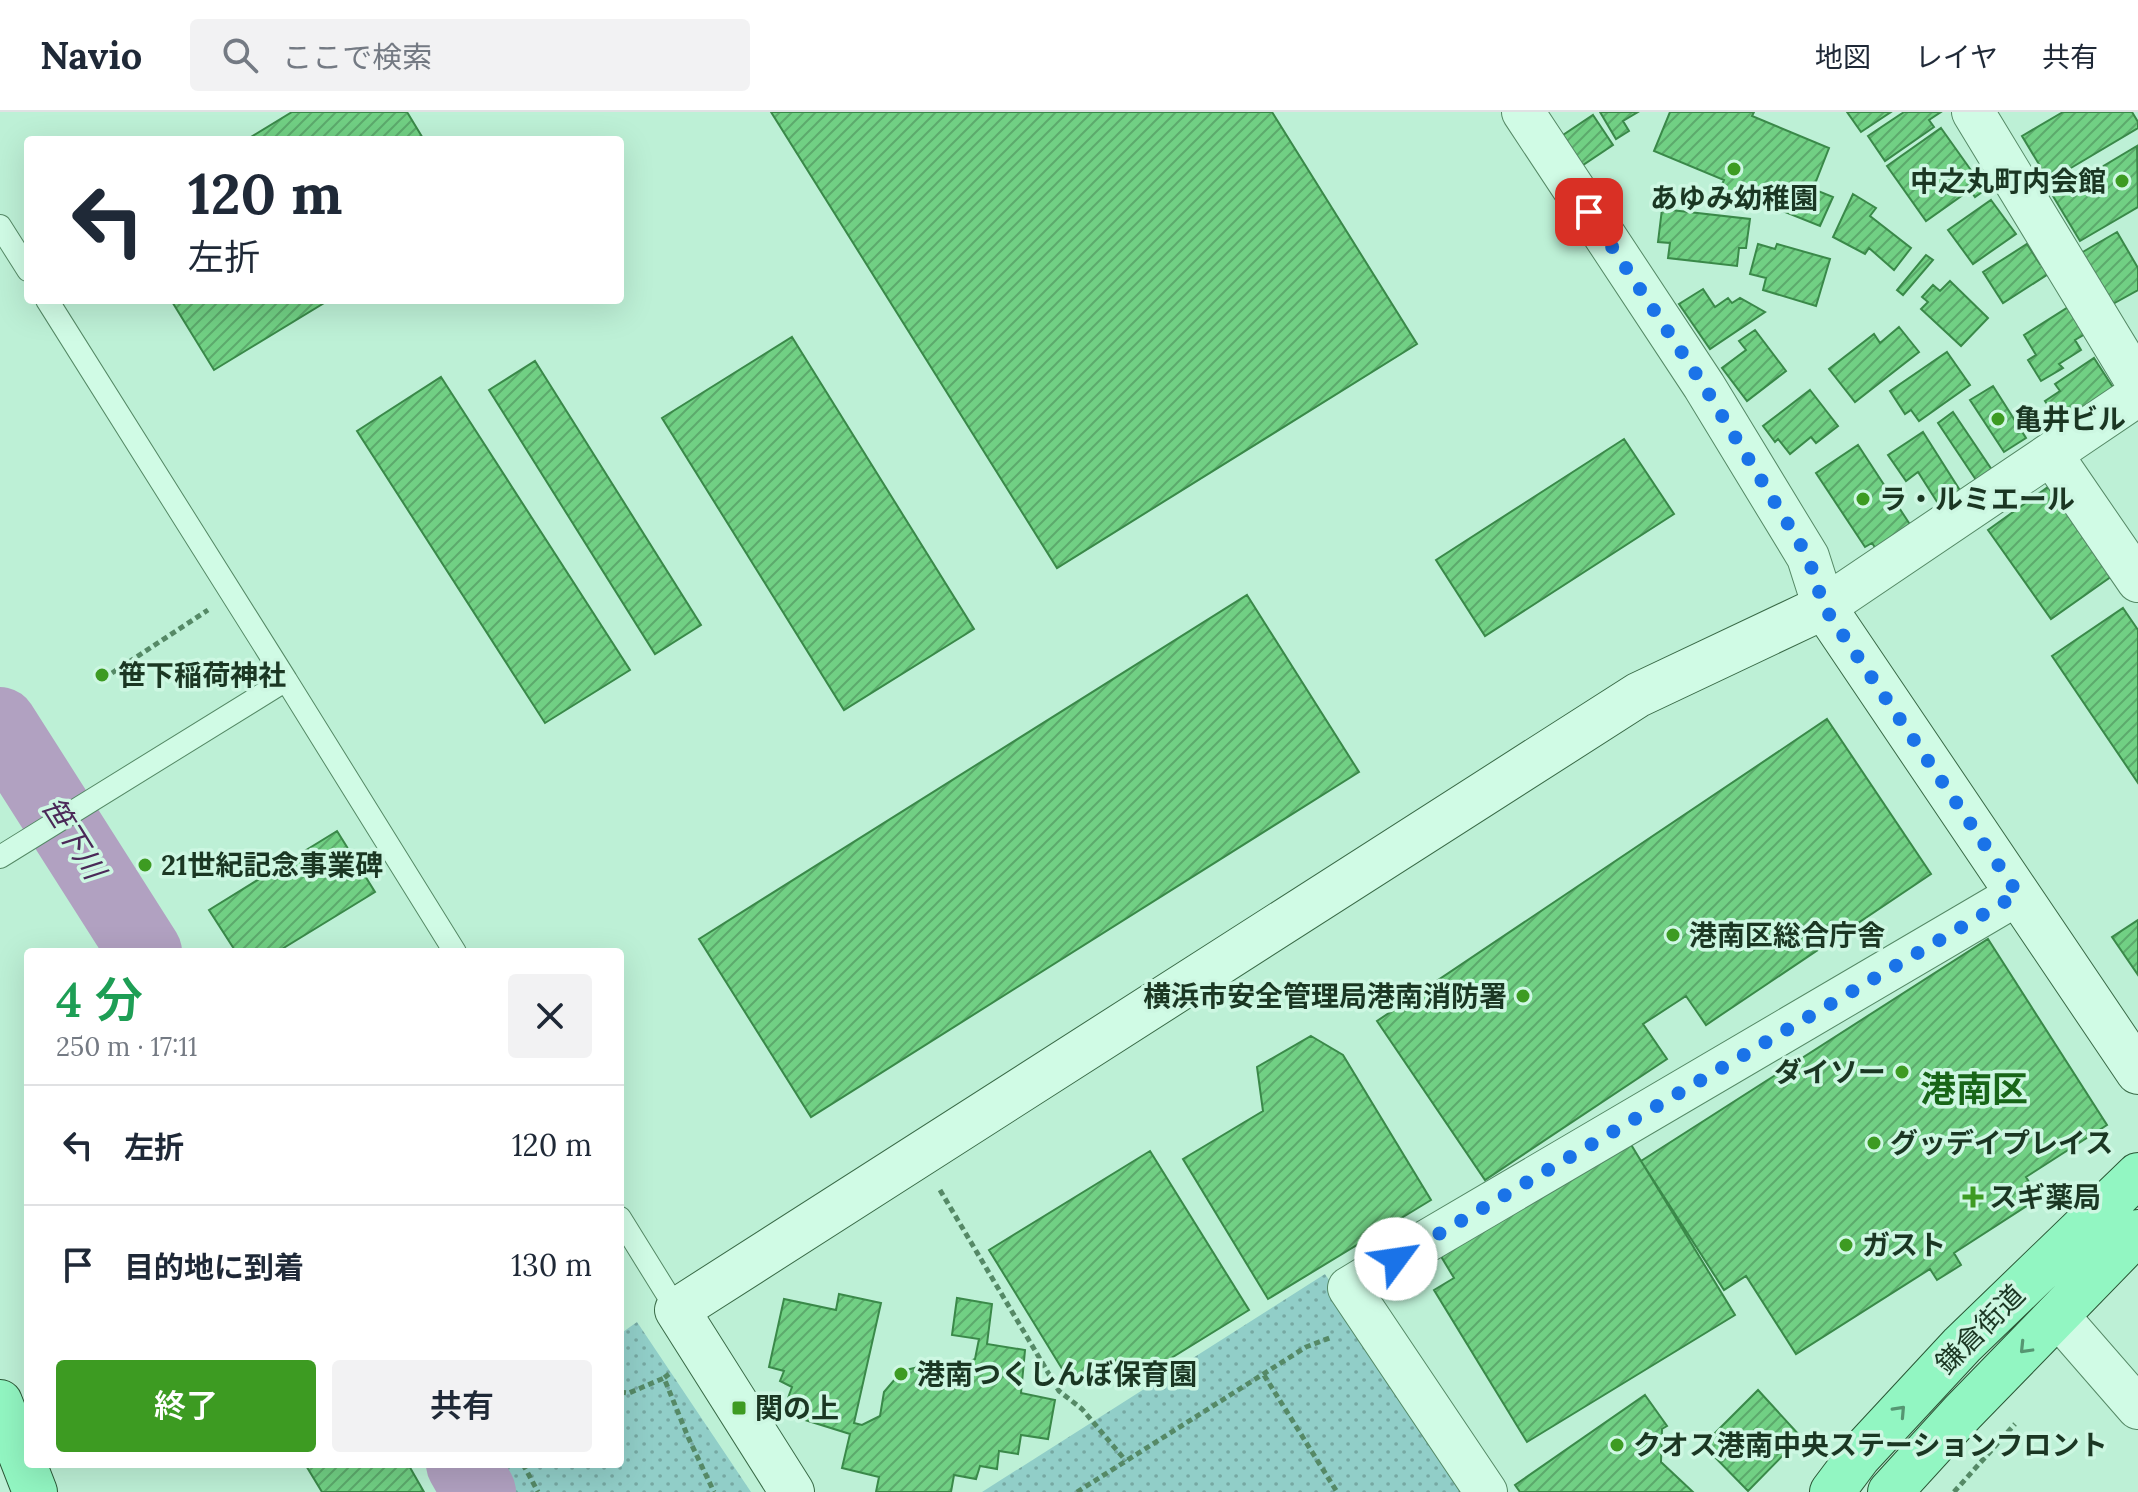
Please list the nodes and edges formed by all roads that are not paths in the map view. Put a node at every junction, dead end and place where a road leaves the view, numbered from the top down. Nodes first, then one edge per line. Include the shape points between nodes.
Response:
1 (1523, 112) edge
2 (1973, 112) edge
3 (0, 226) edge
4 (24, 264) edge
5 (50, 304) edge
6 (2138, 384) edge
7 (2138, 395) edge
8 (2051, 454) junction
9 (2138, 581) edge
10 (1824, 607) junction
11 (286, 680) junction
12 (0, 857) edge
13 (2018, 894) junction
14 (453, 948) edge
15 (2138, 1072) edge
16 (2138, 1175) edge
17 (624, 1224) edge
18 (2138, 1232) edge
19 (677, 1310) junction
20 (2057, 1315) junction
21 (0, 1402) edge
22 (2138, 1408) edge
23 (24, 1464) edge
24 (26, 1468) edge
25 (35, 1492) edge
26 (792, 1492) edge
27 (1486, 1492) edge
28 (1832, 1492) edge
29 (1890, 1492) edge

1 - 10 street via 1704,386 1808,557
2 - 6 street
3 - 4 lane
5 - 11 lane
7 - 8 street
8 - 9 street
8 - 10 street
10 - 13 street
10 - 19 street via 1638,695
11 - 12 lane
11 - 14 lane
13 - 15 street
13 - 27 street via 1349,1288
28 -> 16 main road, 鎌倉街道 via 1962,1345
17 - 19 lane
18 - 20 main road, 鎌倉街道
19 - 26 street
20 - 22 street
20 -> 29 main road, 鎌倉街道
21 - 23 main road
24 - 25 main road

